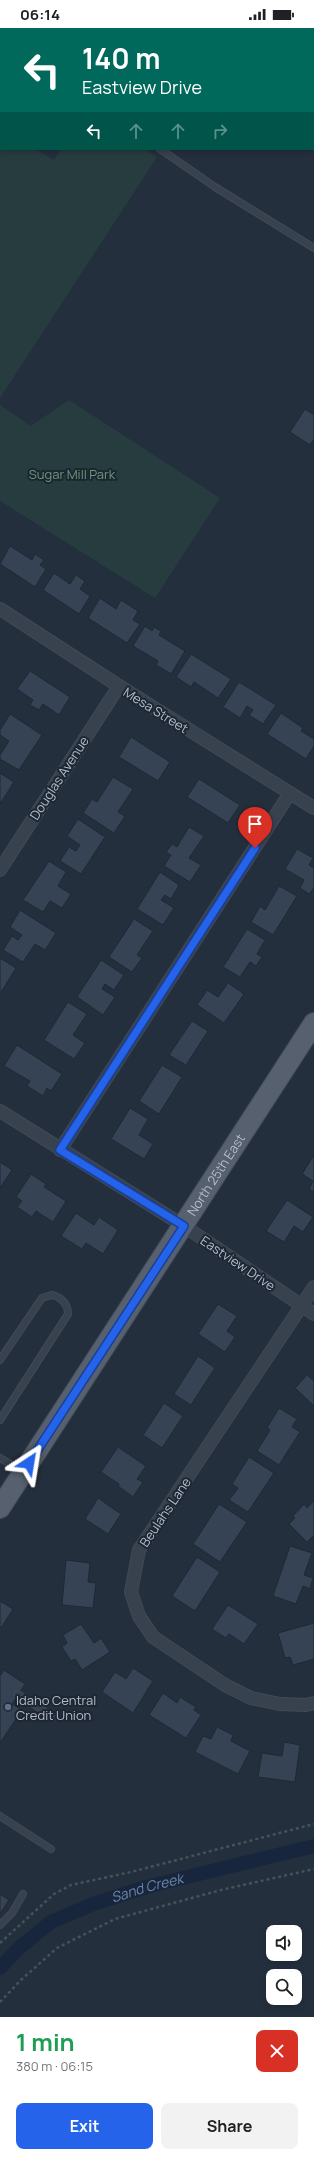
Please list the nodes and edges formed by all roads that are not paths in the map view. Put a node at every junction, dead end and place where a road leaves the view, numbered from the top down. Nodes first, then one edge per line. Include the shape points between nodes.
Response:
1 (161, 150) edge
2 (314, 248) edge
3 (0, 609) edge
4 (119, 686) junction
5 (290, 793) junction
6 (314, 808) edge
7 (0, 870) edge
8 (314, 1023) edge
9 (0, 1111) edge
10 (60, 1150) junction
11 (184, 1226) junction
12 (314, 1287) edge
13 (302, 1306) junction
14 (314, 1314) edge
15 (0, 1360) edge
16 (0, 1420) edge
17 (0, 1458) edge
18 (23, 1472) junction
19 (0, 1508) edge
20 (18, 1694) dead end
21 (314, 1703) edge
22 (53, 1717) dead end
23 (0, 1816) edge
24 (51, 1849) dead end
25 (23, 1894) dead end
26 (0, 1925) edge

1 - 2 lane
3 - 4 street, Mesa Street
4 - 5 street, Mesa Street
4 - 7 street, Douglas Avenue
5 - 6 street, Mesa Street
5 - 10 street
8 - 11 main road, North 25th East
9 - 10 street, Eastview Drive
10 - 11 street, Eastview Drive
11 - 13 street, Eastview Drive
11 - 18 main road, North 25th East
12 - 13 street, Beulahs Lane
13 - 14 street, Eastview Drive
13 - 21 street, Beulahs Lane via 139,1550 131,1592 139,1616 153,1637 225,1685 251,1698 280,1704
15 - 16 lane via 42,1298 52,1295 63,1300 68,1308 68,1314
17 - 18 lane
18 - 19 main road, North 25th East
20 - 22 lane
23 - 24 lane
25 - 26 lane via 12,1913

